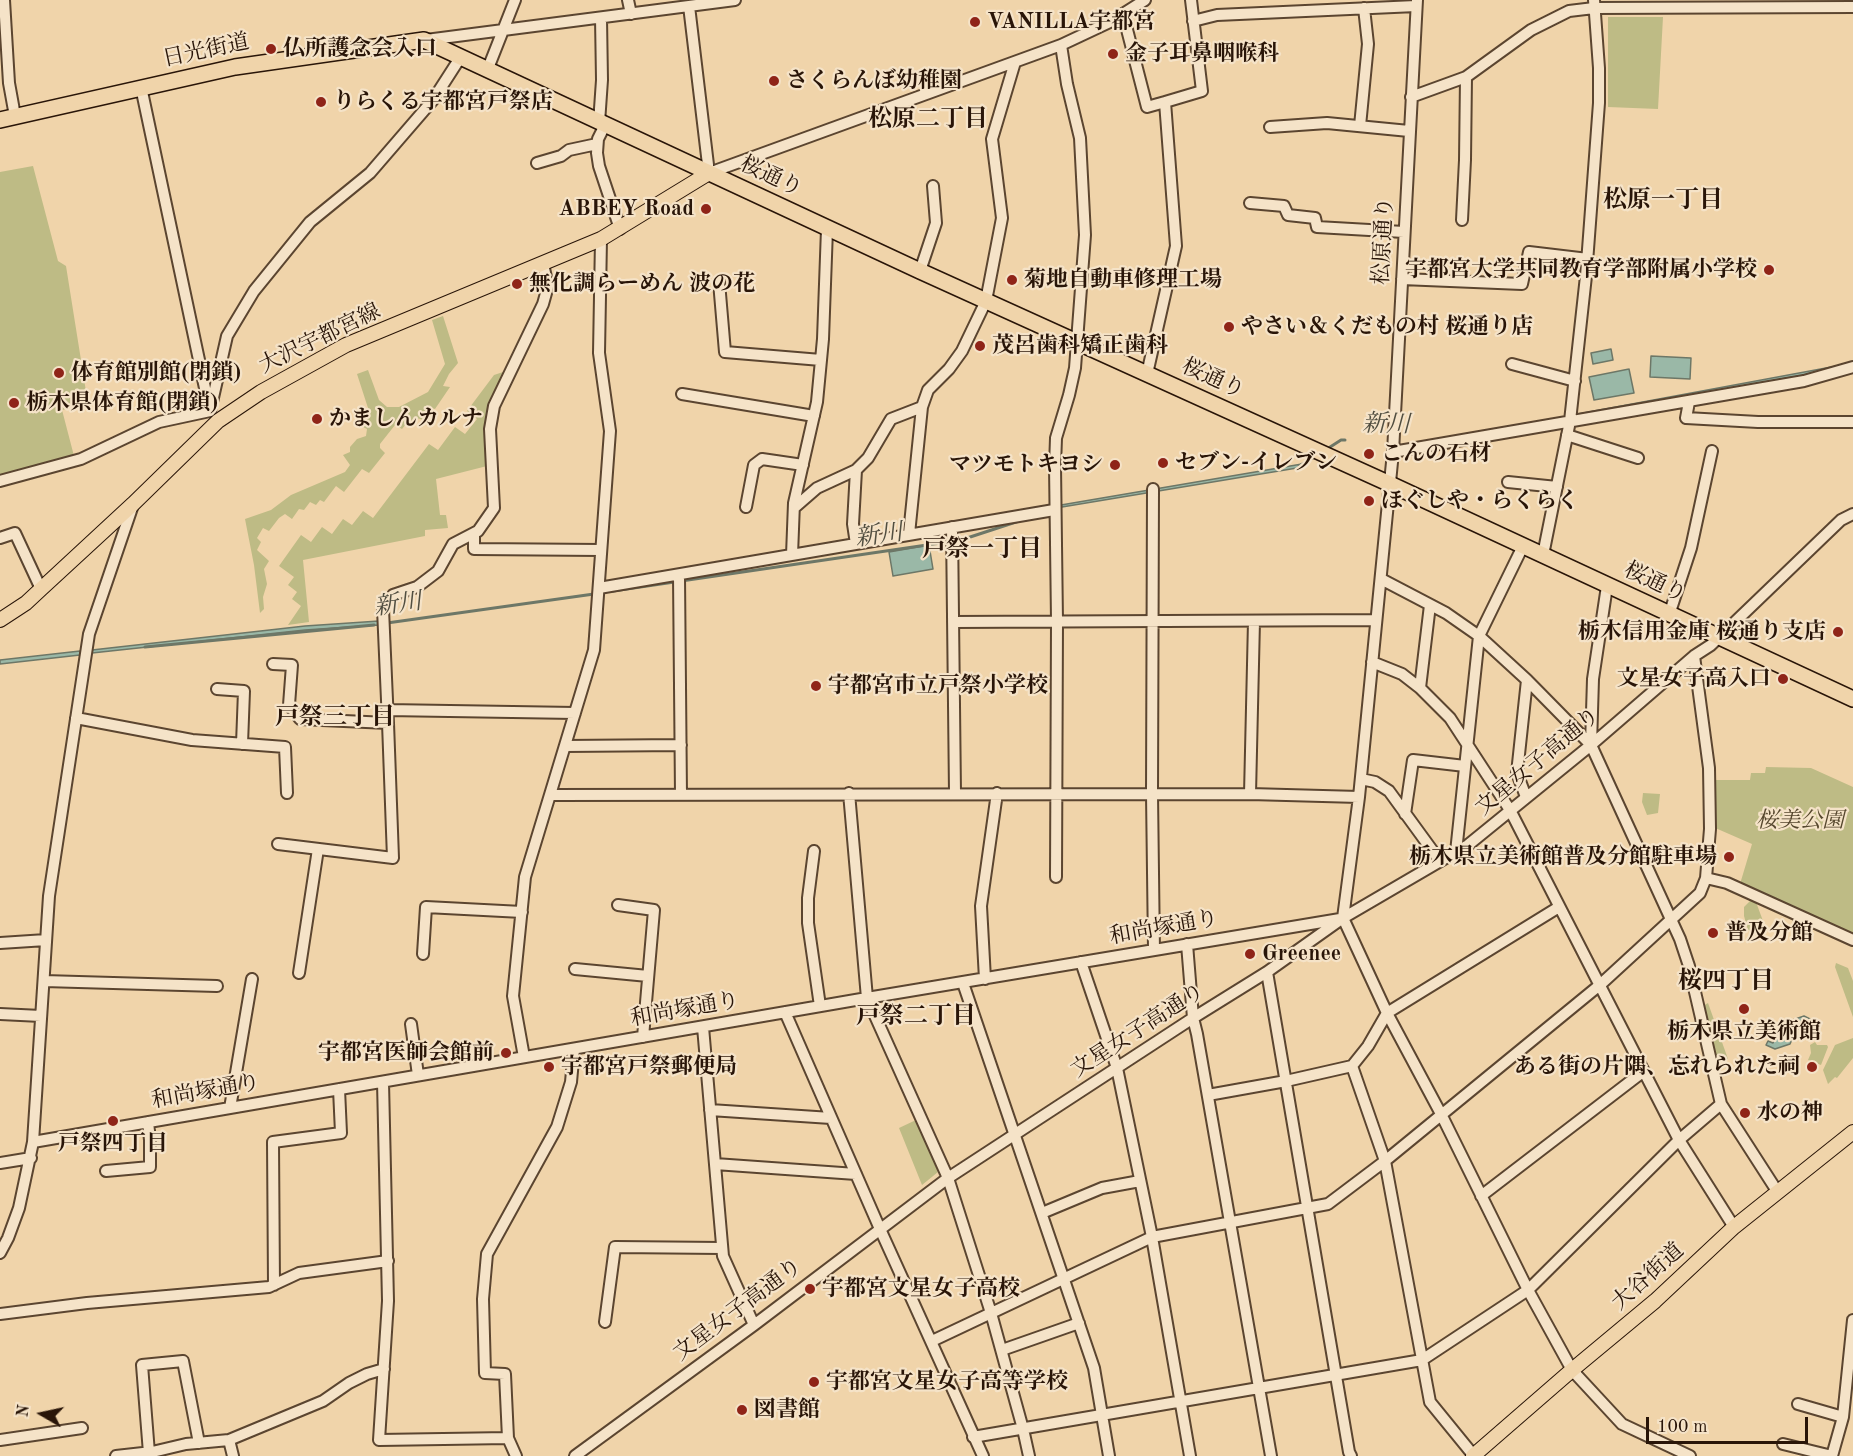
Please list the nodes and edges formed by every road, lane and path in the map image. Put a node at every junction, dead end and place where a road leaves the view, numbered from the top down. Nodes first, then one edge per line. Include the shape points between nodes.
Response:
1 (4, 0) edge
2 (515, 0) edge
3 (628, 0) edge
4 (735, 0) edge
5 (1145, 0) edge
6 (1191, 0) edge
7 (1416, 3) edge
8 (1594, 4) edge
9 (1808, 4) edge
10 (689, 6) junction
11 (1853, 7) edge
12 (1365, 8) junction
13 (631, 14) junction
14 (1123, 14) junction
15 (601, 18) junction
16 (1193, 21) junction
17 (3, 22) edge
18 (504, 30) junction
19 (424, 40) junction
20 (1061, 45) junction
21 (460, 58) junction
22 (1015, 62) junction
23 (487, 71) junction
24 (1466, 77) junction
25 (141, 87) junction
26 (1411, 97) junction
27 (1165, 102) junction
28 (15, 116) junction
29 (0, 120) edge
30 (602, 124) junction
31 (1360, 126) junction
32 (1270, 127) dead end
33 (1409, 131) junction
34 (597, 144) junction
35 (537, 163) dead end
36 (709, 173) junction
37 (933, 186) dead end
38 (1250, 203) dead end
39 (1462, 220) dead end
40 (620, 229) junction
41 (827, 229) junction
42 (1404, 232) junction
43 (601, 239) junction
44 (1588, 259) junction
45 (543, 264) junction
46 (920, 271) junction
47 (1402, 279) junction
48 (719, 282) dead end
49 (986, 301) junction
50 (1076, 342) junction
51 (821, 360) junction
52 (1512, 364) dead end
53 (1853, 367) edge
54 (1148, 374) junction
55 (1575, 381) junction
56 (682, 394) dead end
57 (1689, 402) junction
58 (922, 407) junction
59 (214, 416) junction
60 (814, 416) junction
61 (1570, 421) junction
62 (1853, 422) edge
63 (1567, 435) junction
64 (1712, 451) dead end
65 (1393, 452) junction
66 (1638, 458) dead end
67 (803, 465) junction
68 (856, 470) junction
69 (0, 481) edge
70 (1508, 482) dead end
71 (1390, 484) junction
72 (1557, 487) junction
73 (1153, 489) dead end
74 (133, 504) junction
75 (746, 507) dead end
76 (794, 507) junction
77 (1054, 510) junction
78 (1853, 514) edge
79 (952, 527) junction
80 (474, 533) junction
81 (909, 534) junction
82 (0, 538) edge
83 (856, 544) junction
84 (1523, 546) junction
85 (601, 550) junction
86 (792, 555) junction
87 (1543, 555) junction
88 (679, 576) junction
89 (1381, 579) junction
90 (1607, 586) junction
91 (599, 588) junction
92 (41, 589) junction
93 (1430, 605) junction
94 (1669, 615) junction
95 (1153, 620) junction
96 (1376, 620) junction
97 (0, 621) edge
98 (1057, 621) junction
99 (1254, 621) junction
100 (953, 622) junction
101 (1479, 636) junction
102 (1719, 638) junction
103 (1694, 656) junction
104 (1372, 662) junction
105 (273, 664) dead end
106 (1527, 680) junction
107 (1420, 688) junction
108 (217, 689) dead end
109 (1853, 699) edge
110 (387, 710) junction
111 (575, 713) junction
112 (76, 718) junction
113 (388, 723) junction
114 (242, 744) junction
115 (1468, 744) junction
116 (681, 745) junction
117 (1591, 745) junction
118 (565, 746) junction
119 (1465, 766) junction
120 (1360, 779) junction
121 (287, 793) dead end
122 (849, 793) junction
123 (955, 793) junction
124 (997, 793) junction
125 (1056, 794) junction
126 (1152, 794) junction
127 (1250, 794) junction
128 (550, 795) junction
129 (681, 795) junction
130 (1359, 797) junction
131 (1526, 797) junction
132 (1510, 810) junction
133 (1405, 813) junction
134 (278, 844) dead end
135 (318, 849) junction
136 (814, 851) dead end
137 (1456, 852) junction
138 (1440, 861) junction
139 (1056, 877) dead end
140 (1706, 878) junction
141 (618, 905) dead end
142 (1559, 907) junction
143 (522, 912) junction
144 (1343, 918) junction
145 (1671, 920) junction
146 (46, 940) junction
147 (1853, 940) edge
148 (0, 943) edge
149 (1187, 944) junction
150 (1154, 950) junction
151 (423, 954) dead end
152 (1081, 962) junction
153 (575, 969) dead end
154 (1267, 972) junction
155 (299, 973) dead end
156 (648, 976) junction
157 (252, 979) dead end
158 (985, 979) junction
159 (44, 981) junction
160 (963, 982) junction
161 (1601, 984) junction
162 (218, 987) dead end
163 (867, 998) junction
164 (820, 1006) junction
165 (786, 1012) junction
166 (1388, 1013) junction
167 (0, 1014) edge
168 (41, 1016) junction
169 (1192, 1018) junction
170 (411, 1024) dead end
171 (703, 1027) junction
172 (643, 1037) junction
173 (574, 1049) junction
174 (524, 1057) junction
175 (1352, 1066) junction
176 (1117, 1068) junction
177 (1644, 1071) junction
178 (418, 1075) junction
179 (383, 1082) junction
180 (1286, 1082) junction
181 (339, 1089) junction
182 (1208, 1095) junction
183 (1721, 1104) junction
184 (230, 1108) junction
185 (710, 1110) junction
186 (1441, 1114) junction
187 (831, 1118) junction
188 (148, 1122) junction
189 (1853, 1132) edge
190 (1014, 1134) junction
191 (1679, 1140) junction
192 (33, 1142) junction
193 (31, 1158) junction
194 (1385, 1161) junction
195 (0, 1163) edge
196 (715, 1164) junction
197 (106, 1171) dead end
198 (856, 1174) junction
199 (948, 1178) junction
200 (1140, 1181) junction
201 (1777, 1191) junction
202 (1481, 1196) junction
203 (1309, 1209) junction
204 (1042, 1213) junction
205 (1231, 1222) junction
206 (1734, 1227) junction
207 (880, 1229) junction
208 (1152, 1237) junction
209 (722, 1248) junction
210 (0, 1253) edge
211 (387, 1260) junction
212 (1064, 1278) junction
213 (274, 1285) junction
214 (1528, 1290) junction
215 (991, 1313) junction
216 (0, 1314) edge
217 (1853, 1320) edge
218 (605, 1322) dead end
219 (1079, 1323) junction
220 (754, 1325) junction
221 (932, 1341) junction
222 (1002, 1350) junction
223 (1422, 1360) junction
224 (384, 1369) junction
225 (1572, 1370) junction
226 (1336, 1374) junction
227 (1850, 1387) edge
228 (1260, 1388) junction
229 (1180, 1402) junction
230 (1798, 1404) dead end
231 (1103, 1416) junction
232 (1843, 1417) junction
233 (82, 1428) dead end
234 (1023, 1429) junction
235 (973, 1437) junction
236 (508, 1438) junction
237 (0, 1440) edge
238 (229, 1440) junction
239 (199, 1443) junction
240 (1783, 1444) dead end
241 (149, 1452) junction
242 (116, 1456) edge
243 (233, 1456) edge
244 (516, 1456) edge
245 (574, 1456) edge
246 (983, 1456) edge
247 (1029, 1456) edge
248 (1109, 1456) edge
249 (1190, 1456) edge
250 (1272, 1456) edge
251 (1351, 1456) edge
252 (1474, 1456) edge
253 (1690, 1456) edge
254 (1832, 1456) edge

1 - 17 street
2 - 18 street
3 - 13 street
4 - 10 street
5 - 14 street
6 - 16 street
7 - 12 street
7 - 26 street, 松原通り
8 - 9 street
8 - 24 street via 1569,11 1532,30
8 - 44 street via 1599,104
9 - 11 street
10 - 13 street
10 - 36 street
12 - 16 street via 1217,15
12 - 31 street via 1368,44
13 - 15 street
14 - 20 street
14 - 27 street via 1147,107
15 - 18 street
15 - 30 street
16 - 27 street via 1202,91
17 - 28 street
18 - 19 street
18 - 23 street
19 - 21 highway, 桜通り
19 - 25 highway, 日光街道 via 260,62
20 - 22 street
20 - 50 street via 1080,138 1085,235
21 - 23 highway, 桜通り
21 - 59 street via 433,100 370,174 310,222 254,291 227,336
22 - 36 street
22 - 49 street via 992,139 1002,218
23 - 30 highway, 桜通り
24 - 26 street
24 - 39 street
25 - 28 highway, 日光街道
25 - 59 street
26 - 33 street, 松原通り
27 - 54 street via 1176,246
28 - 29 highway, 日光街道
30 - 34 street
30 - 36 highway, 桜通り
31 - 32 street via 1327,123
31 - 33 street
33 - 42 street, 松原通り
34 - 35 street
34 - 40 street via 599,166
36 - 40 main road, 大沢宇都宮線
36 - 41 highway, 桜通り
37 - 46 street via 936,223
38 - 42 street via 1284,206 1288,215 1315,218 1317,228
40 - 43 main road, 大沢宇都宮線
41 - 46 highway, 桜通り
41 - 51 street
42 - 47 street, 松原通り
43 - 45 main road, 大沢宇都宮線
43 - 85 street via 599,353 610,431
44 - 47 street via 1529,252 1522,284
44 - 55 street
45 - 59 main road, 大沢宇都宮線 via 346,345
45 - 80 street via 548,286 543,304 494,406 490,429 494,508
46 - 49 highway, 桜通り
47 - 65 street, 松原通り
48 - 51 street via 725,352
49 - 50 highway, 桜通り
49 - 58 street via 962,351 928,390
50 - 54 highway, 桜通り
50 - 77 street via 1070,395 1056,438
51 - 60 street
52 - 55 street
53 - 57 street via 1804,381
54 - 71 highway, 桜通り
55 - 61 street
56 - 60 street
57 - 61 street
57 - 62 street via 1686,418
58 - 68 street via 891,419 868,458
58 - 81 street
59 - 69 street via 159,422 81,459
59 - 74 main road, 大沢宇都宮線
60 - 67 street
61 - 63 street
61 - 65 street
63 - 66 street
63 - 72 street
64 - 94 street via 1691,548
65 - 71 street, 松原通り
67 - 75 street via 762,459 754,465
67 - 76 street
68 - 76 street via 817,488
68 - 83 street
70 - 72 street
71 - 84 highway, 桜通り
71 - 89 street, 松原通り
72 - 87 street
73 - 95 street
74 - 92 main road, 大沢宇都宮線
74 - 112 street via 89,634
76 - 86 street
77 - 79 street
77 - 98 street
78 - 102 street, 文星女子高通り via 1840,520
79 - 81 street
79 - 100 street
80 - 85 street via 474,549
80 - 110 street via 453,544 438,571 417,586 393,595 383,609
81 - 83 street
82 - 92 street via 15,533
83 - 86 street
84 - 87 highway, 桜通り
84 - 101 street
85 - 91 street
86 - 88 street
87 - 90 highway, 桜通り
88 - 91 street
88 - 116 street
89 - 93 street
89 - 96 street, 松原通り
90 - 94 highway, 桜通り
90 - 117 street via 1593,679
91 - 111 street via 594,650
92 - 97 main road, 大沢宇都宮線
93 - 101 street
93 - 107 street
94 - 102 highway, 桜通り
95 - 98 street
95 - 99 street
95 - 126 street
96 - 99 street
96 - 104 street, 松原通り
98 - 100 street
98 - 125 street
99 - 127 street
100 - 123 street
101 - 106 street
101 - 115 street
102 - 103 street, 文星女子高通り
102 - 109 highway, 桜通り
103 - 117 street, 文星女子高通り
103 - 140 street via 1709,768
104 - 107 street via 1402,674
104 - 120 street, 松原通り
105 - 113 street via 292,665 289,705 300,719
106 - 117 street
106 - 131 street via 1516,773
107 - 115 street via 1450,718
108 - 114 street via 244,691
110 - 111 street
110 - 113 street
111 - 118 street
112 - 114 street via 192,740
112 - 146 street
113 - 135 street via 393,858
114 - 121 street via 285,747
115 - 119 street
115 - 132 street
116 - 118 street
116 - 129 street
117 - 131 street, 文星女子高通り
117 - 145 street
118 - 128 street
119 - 133 street via 1413,760
119 - 137 street
120 - 130 street, 松原通り
120 - 133 street via 1383,786
122 - 123 street
122 - 129 street
122 - 163 street
123 - 124 street
124 - 125 street
124 - 158 street via 981,906
125 - 126 street
125 - 139 street
126 - 127 street
126 - 150 street
127 - 130 street
128 - 129 street
128 - 143 street via 525,877
130 - 144 street, 松原通り
131 - 132 street, 文星女子高通り
132 - 137 street, 文星女子高通り
132 - 142 street
133 - 138 street
134 - 135 street
135 - 155 street
136 - 164 street via 808,923
137 - 138 street, 文星女子高通り
138 - 144 street, 文星女子高通り
140 - 145 street via 1700,893
140 - 147 street via 1726,883
141 - 156 street via 654,910
142 - 161 street
142 - 166 street
143 - 151 street via 426,907
143 - 174 street via 513,996
144 - 149 street, 和尚塚通り
144 - 154 street, 文星女子高通り
144 - 166 street
145 - 161 street
145 - 183 street via 1689,966
146 - 148 street
146 - 159 street
149 - 150 street, 和尚塚通り
149 - 169 street
150 - 152 street, 和尚塚通り
152 - 158 street, 和尚塚通り
152 - 176 street
153 - 156 street
154 - 169 street, 文星女子高通り
154 - 180 street
156 - 172 street
157 - 184 street
158 - 160 street, 和尚塚通り
159 - 162 street
159 - 168 street
160 - 163 street, 和尚塚通り
160 - 190 street
161 - 177 street
161 - 186 street
163 - 164 street, 和尚塚通り
163 - 199 street
164 - 165 street, 和尚塚通り
165 - 171 street, 和尚塚通り
165 - 187 street
166 - 175 street
166 - 186 street
167 - 168 street
168 - 192 street
169 - 176 street, 文星女子高通り
169 - 182 street
170 - 178 street
171 - 172 street, 和尚塚通り
171 - 185 street
172 - 173 street, 和尚塚通り
173 - 174 street, 和尚塚通り
173 - 236 street via 572,1082 556,1127 487,1254 484,1373 505,1374
174 - 178 street, 和尚塚通り
175 - 180 street
175 - 194 street
176 - 190 street, 文星女子高通り
176 - 200 street
177 - 191 street
177 - 202 street
178 - 179 street, 和尚塚通り
179 - 181 street, 和尚塚通り
179 - 211 street
180 - 182 street
180 - 203 street
181 - 184 street, 和尚塚通り
181 - 213 street via 341,1133 273,1142
182 - 205 street
183 - 191 street
183 - 201 street
184 - 188 street, 和尚塚通り
185 - 187 street
185 - 196 street
186 - 194 street
186 - 202 street
187 - 198 street
188 - 192 street, 和尚塚通り
188 - 197 street via 150,1167
189 - 201 main road, 大谷街道
190 - 199 street, 文星女子高通り
190 - 204 street
191 - 206 street
191 - 214 street
192 - 193 street
193 - 195 street
193 - 210 street via 19,1208
194 - 203 street via 1328,1204
194 - 223 street
196 - 198 street
196 - 209 street
198 - 207 street
199 - 207 street, 文星女子高通り
199 - 215 street
200 - 204 street via 1102,1188
200 - 208 street
201 - 206 main road, 大谷街道
202 - 214 street
203 - 205 street
203 - 226 street
204 - 212 street
205 - 208 street
205 - 228 street
206 - 225 main road, 大谷街道 via 1655,1301
207 - 220 street, 文星女子高通り
207 - 221 street
208 - 212 street
208 - 229 street
209 - 218 street via 615,1247
209 - 220 street
211 - 213 street via 299,1273
211 - 224 street
212 - 215 street
212 - 219 street
213 - 216 street
214 - 223 street
214 - 225 street
215 - 221 street
215 - 222 street
217 - 227 street
219 - 222 street
219 - 231 street via 1094,1368
220 - 245 street, 文星女子高通り
221 - 235 street
222 - 234 street
223 - 226 street
223 - 252 street via 1430,1402
224 - 236 street via 379,1440
224 - 238 street via 349,1383 323,1401
225 - 252 main road, 大谷街道
225 - 253 street via 1622,1424
226 - 228 street
226 - 251 street
227 - 232 street
228 - 229 street
228 - 250 street
229 - 231 street
229 - 249 street
230 - 232 street
231 - 234 street
231 - 248 street
232 - 254 street
233 - 237 street
234 - 235 street
234 - 247 street
235 - 246 street
236 - 244 street
238 - 239 street
238 - 243 street
239 - 241 street
239 - 241 street via 183,1361 142,1365
240 - 254 street
241 - 242 street

